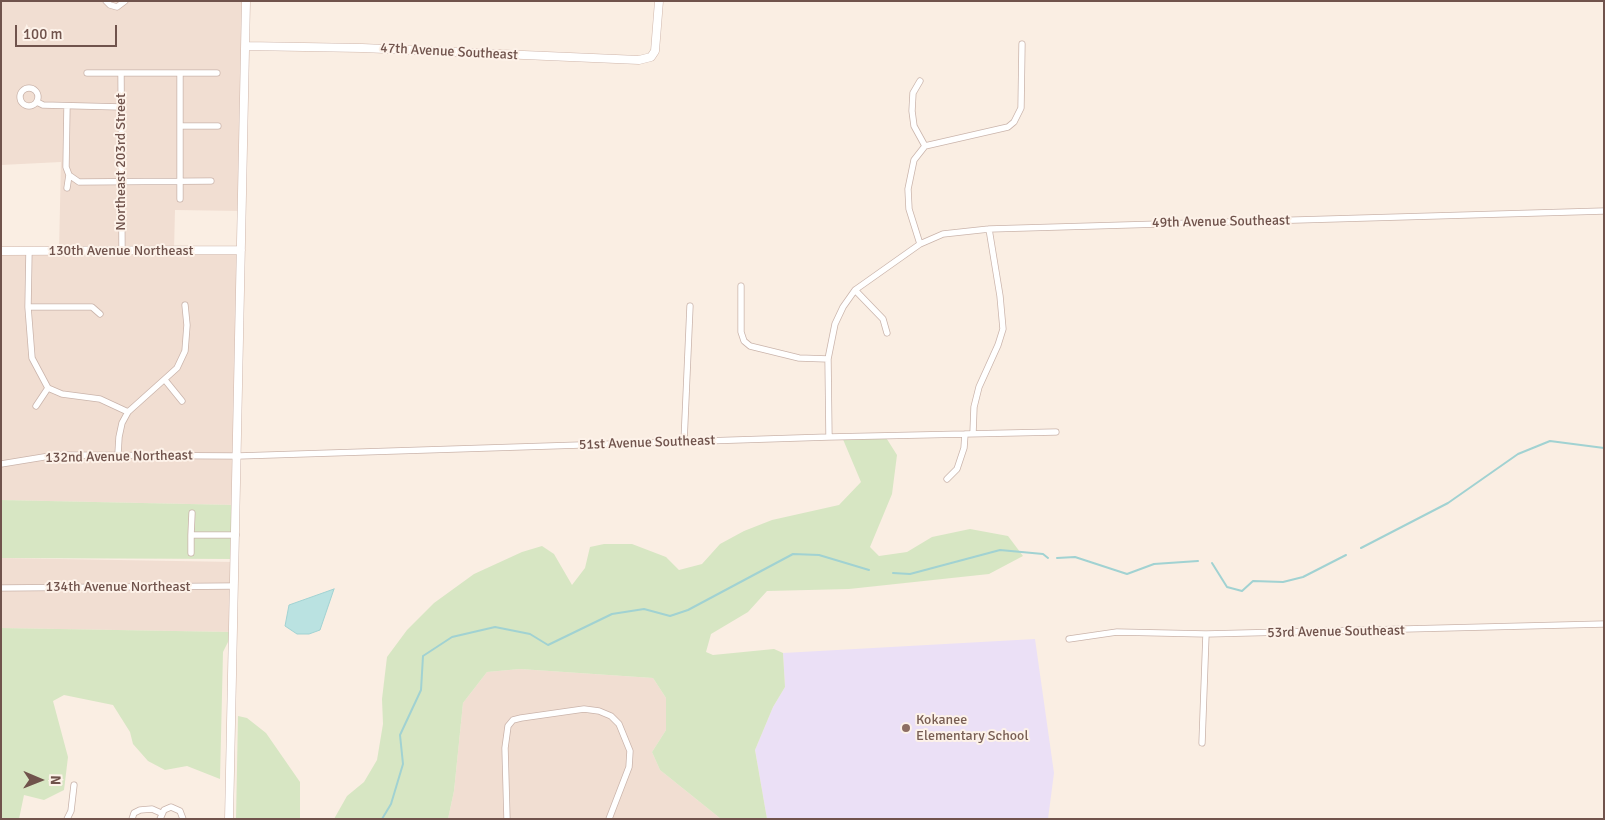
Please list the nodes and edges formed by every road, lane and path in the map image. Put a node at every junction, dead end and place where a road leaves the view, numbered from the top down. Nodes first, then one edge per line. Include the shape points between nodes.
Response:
1 (106, 1) edge
2 (125, 1) edge
3 (246, 1) edge
4 (659, 1) edge
5 (1022, 44) dead end
6 (246, 46) junction
7 (87, 73) dead end
8 (121, 73) junction
9 (180, 73) junction
10 (217, 73) dead end
11 (920, 82) dead end
12 (36, 102) dead end
13 (67, 106) junction
14 (121, 107) junction
15 (180, 126) junction
16 (218, 126) dead end
17 (925, 146) junction
18 (69, 175) junction
19 (121, 180) junction
20 (180, 180) junction
21 (211, 181) dead end
22 (67, 188) dead end
23 (180, 199) dead end
24 (1604, 211) edge
25 (989, 229) junction
26 (920, 244) junction
27 (241, 250) junction
28 (1, 251) edge
29 (29, 251) junction
30 (122, 251) junction
31 (741, 286) dead end
32 (855, 290) junction
33 (185, 305) dead end
34 (690, 306) dead end
35 (28, 307) junction
36 (100, 314) dead end
37 (887, 333) dead end
38 (828, 359) junction
39 (165, 380) junction
40 (48, 388) junction
41 (182, 401) dead end
42 (36, 406) dead end
43 (128, 412) junction
44 (1056, 432) dead end
45 (973, 433) junction
46 (965, 434) junction
47 (829, 437) junction
48 (684, 442) junction
49 (118, 454) junction
50 (238, 456) junction
51 (1, 464) edge
52 (947, 479) dead end
53 (192, 512) dead end
54 (191, 535) junction
55 (236, 536) junction
56 (191, 552) dead end
57 (234, 586) junction
58 (1, 588) edge
59 (1604, 624) edge
60 (1206, 634) junction
61 (1069, 639) dead end
62 (1202, 743) dead end
63 (74, 785) dead end
64 (160, 816) edge
65 (67, 819) edge
66 (132, 819) edge
67 (183, 819) edge
68 (229, 819) edge
69 (506, 819) edge
70 (609, 819) edge

1 - 2 street via 117,7
3 - 6 street
4 - 6 street, 47th Avenue Southeast via 655,51 639,60
5 - 17 street via 1020,108 1014,122 1008,127
6 - 27 street
7 - 8 street
8 - 9 street
8 - 14 street, Northeast 203rd Street
9 - 10 street
9 - 15 street
11 - 17 street via 913,93 912,111 914,126
12 - 13 street
13 - 14 street
13 - 18 street via 66,167
14 - 19 street, Northeast 203rd Street
15 - 16 street
15 - 20 street
17 - 26 street via 914,160 908,189
18 - 19 street via 79,182
18 - 22 street
19 - 20 street
19 - 30 street, Northeast 203rd Street
20 - 21 street
20 - 23 street
24 - 25 street, 49th Avenue Southeast
25 - 26 street, 49th Avenue Southeast via 943,234
25 - 45 street via 1003,328 979,387
26 - 32 street, 49th Avenue Southeast
27 - 30 street, 130th Avenue Northeast
27 - 50 street
28 - 29 street, 130th Avenue Northeast
29 - 30 street, 130th Avenue Northeast
29 - 35 street
31 - 38 street via 741,332 750,346 799,358
32 - 37 street via 883,319
32 - 38 street via 835,324
33 - 39 street via 185,350
34 - 48 street
35 - 36 street via 92,307
35 - 40 street via 32,358
38 - 47 street
39 - 41 street
39 - 43 street
40 - 42 street
40 - 43 street via 62,394 100,399
43 - 49 street via 121,430
44 - 45 street, 51st Avenue Southeast
45 - 46 street, 51st Avenue Southeast
46 - 47 street, 51st Avenue Southeast
46 - 52 street via 957,469
47 - 48 street, 51st Avenue Southeast
48 - 50 street, 51st Avenue Southeast
49 - 50 street, 132nd Avenue Northeast
49 - 51 street, 132nd Avenue Northeast via 56,455
50 - 55 street
53 - 54 street
54 - 55 street
54 - 56 street
55 - 57 street
57 - 58 street, 134th Avenue Northeast
57 - 68 street
59 - 60 street, 53rd Avenue Southeast
60 - 61 street, 53rd Avenue Southeast via 1117,632
60 - 62 street
63 - 65 street
64 - 66 street via 152,809 140,810
64 - 67 street via 167,808 174,807
69 - 70 street via 505,734 508,726 521,718 584,709 599,711 619,724 630,751 629,767

